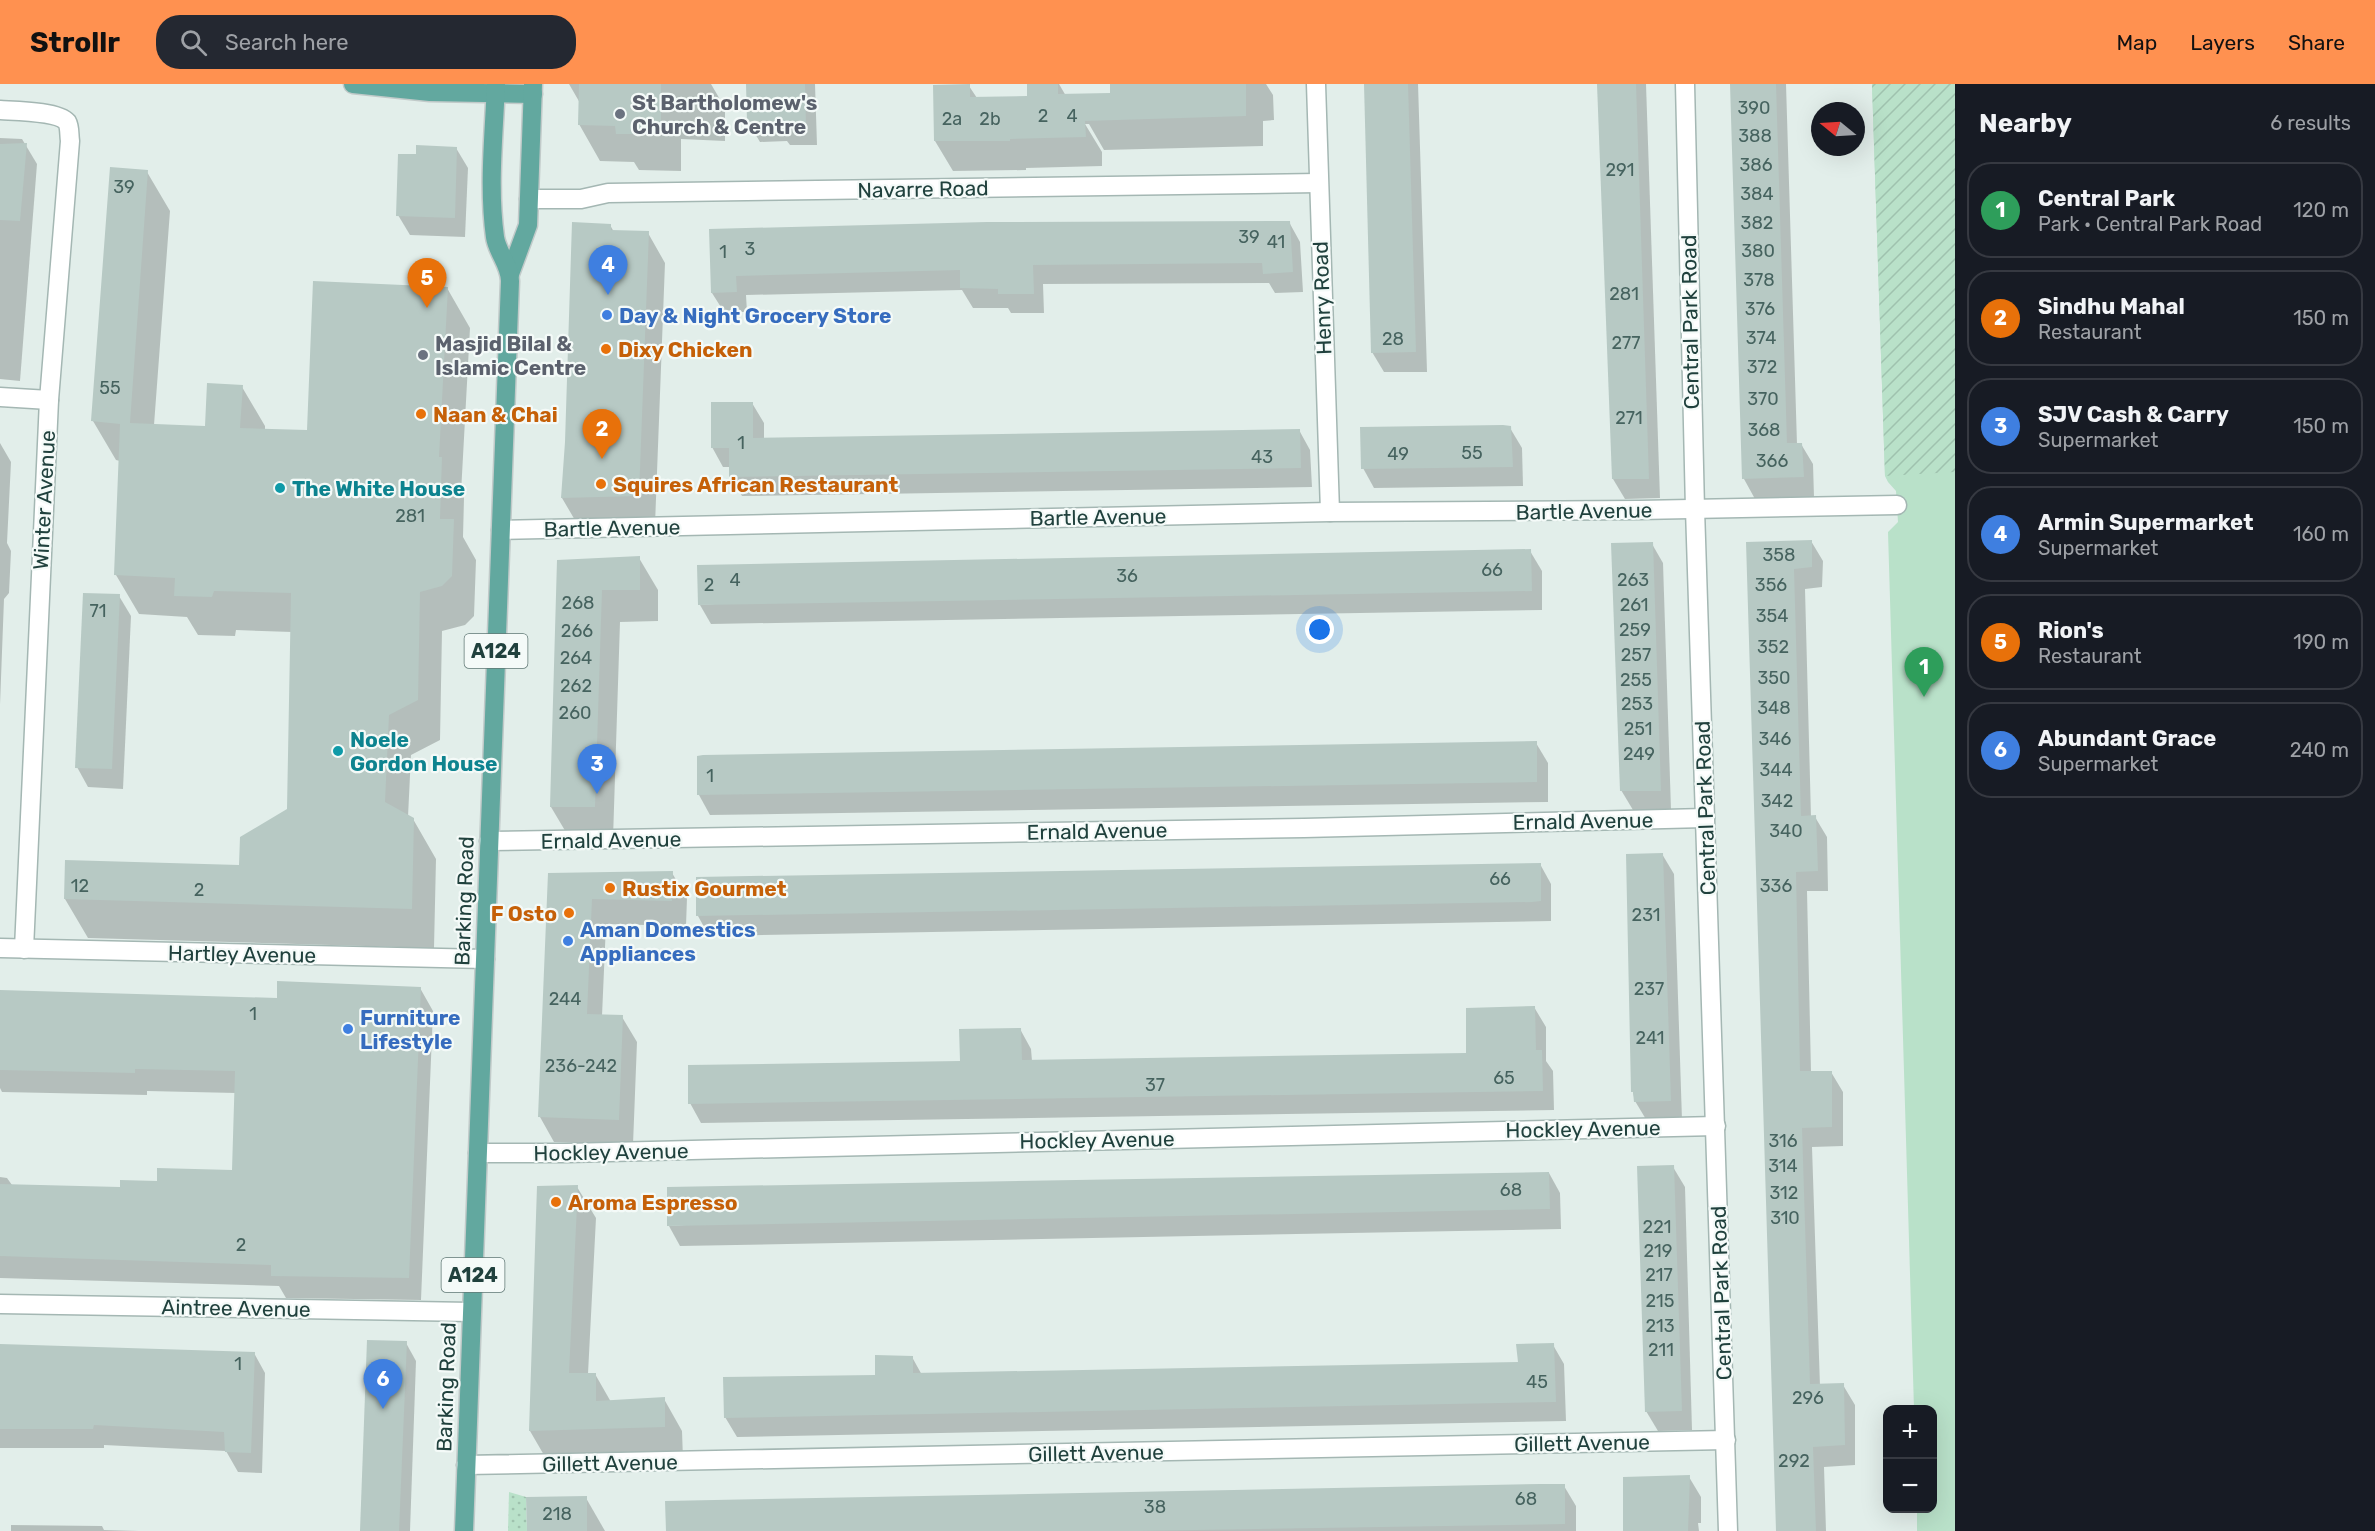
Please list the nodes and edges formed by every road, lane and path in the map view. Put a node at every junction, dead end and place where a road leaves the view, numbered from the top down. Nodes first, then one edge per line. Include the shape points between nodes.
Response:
1 (353, 84) edge
2 (1316, 84) edge
3 (1684, 84) edge
4 (496, 88) edge
5 (533, 89) edge
6 (0, 110) edge
7 (1318, 183) junction
8 (529, 198) junction
9 (510, 273) junction
10 (0, 397) edge
11 (49, 400) junction
12 (1897, 505) dead end
13 (1695, 509) junction
14 (1330, 512) junction
15 (501, 530) junction
16 (1705, 818) junction
17 (489, 841) junction
18 (0, 948) edge
19 (24, 949) junction
20 (485, 960) junction
21 (1716, 1126) junction
22 (478, 1153) junction
23 (0, 1304) edge
24 (471, 1312) junction
25 (1726, 1440) junction
26 (466, 1465) junction
27 (464, 1531) edge
28 (1728, 1531) edge

1 - 4 main road via 430,92
2 - 7 street, Henry Road
3 - 13 street, Central Park Road
4 - 5 main road
4 - 9 main road, Barking Road / A124 via 492,179 495,239
5 - 8 main road, Barking Road / A124
6 - 11 street, Winter Avenue via 63,118 69,125
7 - 8 street, Navarre Road via 608,193 581,199
7 - 14 street, Henry Road
8 - 9 main road, Barking Road / A124 via 528,225
9 - 15 main road, Barking Road / A124
10 - 11 street
11 - 19 street, Winter Avenue
12 - 13 street, Bartle Avenue
13 - 14 street, Bartle Avenue
13 - 16 street, Central Park Road
14 - 15 street, Bartle Avenue
15 - 17 main road, Barking Road / A124
16 - 17 street, Ernald Avenue
16 - 21 street, Central Park Road
17 - 20 main road, Barking Road / A124
18 - 19 street, Hartley Avenue
19 - 20 street, Hartley Avenue
20 - 22 main road, Barking Road / A124
21 - 22 street, Hockley Avenue
21 - 25 street, Central Park Road
22 - 24 main road, Barking Road / A124
23 - 24 street, Aintree Avenue
24 - 26 main road, Barking Road / A124
25 - 26 street, Gillett Avenue
25 - 28 street, Central Park Road
26 - 27 main road, Barking Road / A124

